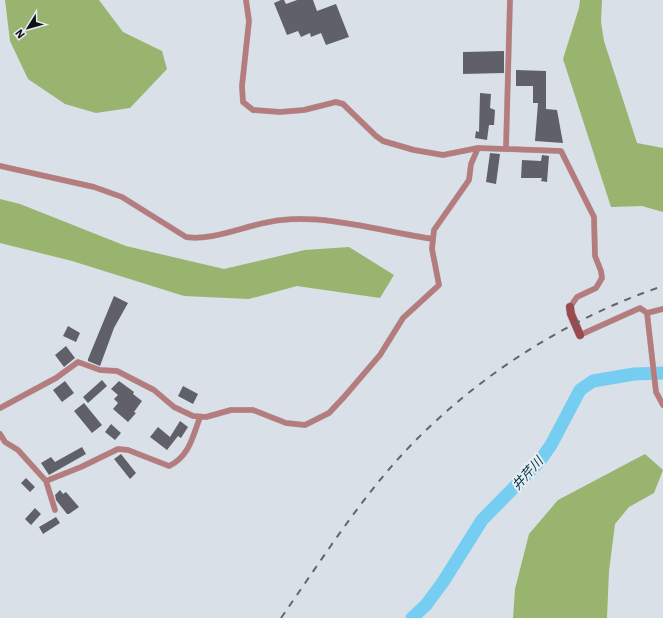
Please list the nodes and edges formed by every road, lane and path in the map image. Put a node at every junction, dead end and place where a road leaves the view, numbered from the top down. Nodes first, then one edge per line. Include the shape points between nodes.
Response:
1 (246, 0) edge
2 (510, 0) edge
3 (478, 148) junction
4 (506, 148) junction
5 (0, 166) edge
6 (433, 239) junction
7 (570, 307) joint
8 (663, 310) edge
9 (647, 313) junction
10 (580, 335) joint
11 (663, 405) edge
12 (0, 408) edge
13 (200, 417) junction
14 (0, 434) edge
15 (46, 481) junction
16 (55, 510) dead end

1 - 3 street via 249,21 242,86 243,102 253,110 280,112 336,102 343,104 383,141 443,155
2 - 4 street
3 - 4 street
3 - 6 street via 471,164 469,180 434,230
4 - 7 street via 562,151 594,217 595,256 602,278 596,288 577,297
5 - 6 street via 94,187 122,197 186,237 194,239 257,223 281,220 308,220
6 - 13 street via 432,250 439,285 403,318 380,355 329,413 305,425 286,422 253,410 231,410
7 - 10 main road
8 - 9 street
9 - 10 street via 640,308
9 - 11 street via 654,381
12 - 13 street via 56,378 78,362 100,370 117,371 154,390 174,407
13 - 15 street via 188,450 182,459 169,466 128,450 118,449
14 - 15 street via 5,442 18,450
15 - 16 street

